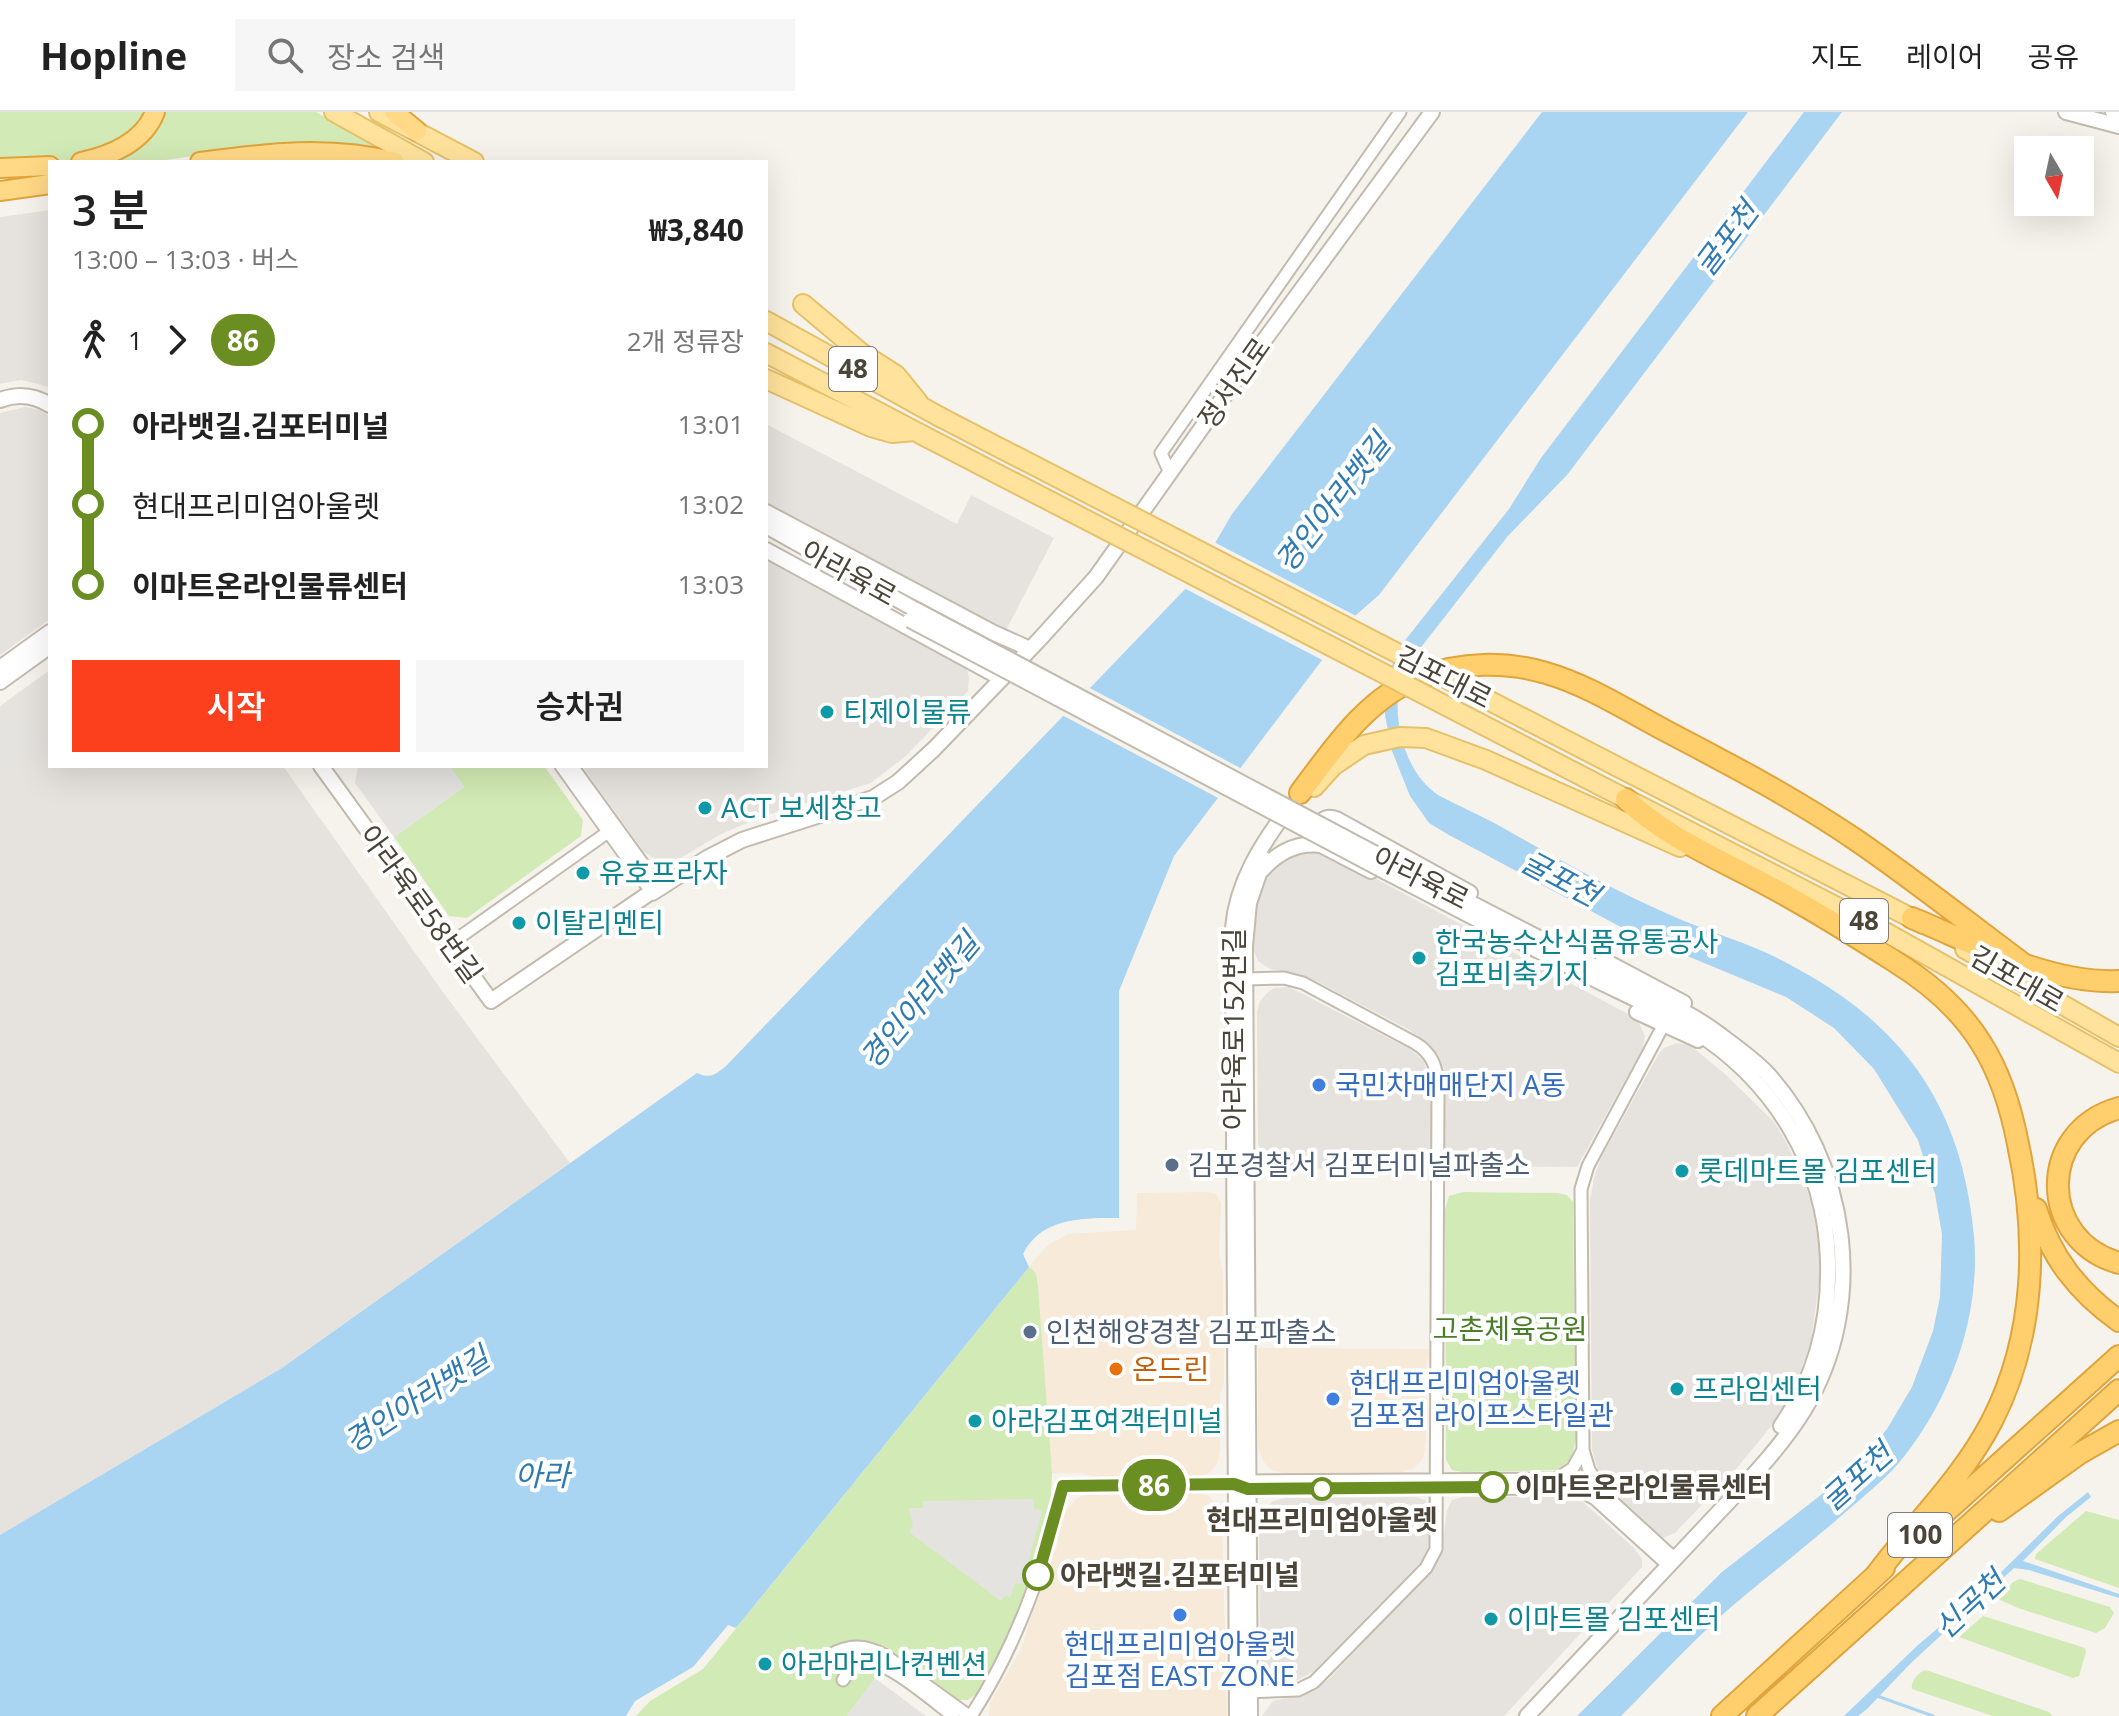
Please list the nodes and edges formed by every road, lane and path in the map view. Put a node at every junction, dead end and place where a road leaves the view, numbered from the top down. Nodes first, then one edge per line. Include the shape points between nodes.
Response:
1 (155, 112) edge
2 (334, 112) edge
3 (379, 112) edge
4 (394, 112) edge
5 (1400, 112) edge
6 (1432, 112) edge
7 (2066, 112) edge
8 (2113, 112) edge
9 (2119, 113) edge
10 (2119, 126) edge
11 (417, 131) junction
12 (88, 160) edge
13 (214, 160) edge
14 (384, 160) edge
15 (420, 160) edge
16 (470, 160) edge
17 (48, 166) edge
18 (0, 168) edge
19 (48, 184) edge
20 (0, 191) edge
21 (803, 304) dead end
22 (768, 322) edge
23 (768, 354) edge
24 (768, 380) edge
25 (0, 393) edge
26 (48, 396) edge
27 (0, 400) edge
28 (48, 404) edge
29 (922, 408) junction
30 (921, 434) junction
31 (1170, 473) junction
32 (768, 513) edge
33 (768, 527) edge
34 (768, 541) edge
35 (768, 551) edge
36 (913, 615) junction
37 (48, 633) edge
38 (994, 633) junction
39 (48, 647) edge
40 (1030, 649) junction
41 (978, 664) junction
42 (0, 668) edge
43 (1001, 678) junction
44 (0, 682) edge
45 (324, 768) edge
46 (562, 768) edge
47 (573, 768) edge
48 (1303, 794) junction
49 (1626, 799) junction
50 (608, 832) junction
51 (1328, 850) junction
52 (1257, 876) junction
53 (1768, 885) junction
54 (657, 889) junction
55 (1912, 918) junction
56 (1887, 933) junction
57 (450, 944) junction
58 (2022, 963) junction
59 (1246, 979) junction
60 (2119, 981) edge
61 (1663, 1026) junction
62 (1714, 1037) junction
63 (2119, 1037) edge
64 (2119, 1063) edge
65 (2119, 1108) edge
66 (2024, 1171) junction
67 (2119, 1263) edge
68 (2119, 1321) edge
69 (2119, 1356) edge
70 (2119, 1390) edge
71 (2119, 1431) edge
72 (1583, 1450) junction
73 (1558, 1478) junction
74 (1437, 1484) junction
75 (1243, 1485) junction
76 (1604, 1494) junction
77 (1939, 1551) junction
78 (1668, 1559) junction
79 (1876, 1575) junction
80 (841, 1648) junction
81 (878, 1657) junction
82 (856, 1660) junction
83 (818, 1663) dead end
84 (843, 1680) dead end
85 (1243, 1692) junction
86 (953, 1716) edge
87 (970, 1716) edge
88 (1237, 1716) edge
89 (1250, 1716) edge
90 (1515, 1716) edge
91 (1527, 1716) edge
92 (1722, 1716) edge
93 (1757, 1716) edge

1 - 12 highway via 130,143
2 - 15 main road
3 - 11 main road
4 - 11 highway
5 - 31 street via 1161,453
6 - 31 street, 정서진로
7 - 10 street
8 - 9 street
11 - 16 main road
13 - 14 highway via 329,150
17 - 18 highway
19 - 20 highway
21 - 29 main road via 896,375
22 - 29 main road, 김포대로 / 48
23 - 30 main road, 김포대로 / 48
24 - 30 main road via 859,423 892,433
25 - 26 street via 22,389
27 - 28 street via 18,395
29 - 55 main road, 김포대로 / 48, bridge
30 - 49 main road, 김포대로 / 48, bridge
31 - 40 street, 정서진로 via 1096,577
32 - 38 street
33 - 36 street, 아라육로
34 - 36 street, 아라육로
35 - 41 street
36 - 62 street, 아라육로, bridge via 1388,867 1699,1020
37 - 42 street
38 - 40 street
38 - 41 street via 994,646
39 - 44 street
40 - 43 street, 정서진로
41 - 43 street
43 - 54 street, 아라육로58번길 via 887,790 742,840
45 - 57 street, 아라육로58번길
46 - 50 street
47 - 54 street
48 - 52 street, 아라육로152번길
48 - 53 main road via 1352,752 1377,740 1426,738
48 - 58 highway via 1346,734 1402,686 1447,669 1496,664 1531,669 1564,679 1751,776 1856,840
48 - 75 street, 아라육로152번길 via 1252,862 1233,928
49 - 53 highway via 1662,828
49 - 56 main road, 김포대로 / 48
50 - 54 street
50 - 57 street
51 - 52 street via 1312,844 1283,851
51 - 61 street
51 - 62 street via 1316,834 1328,817 1666,992 1705,1017
52 - 59 street, 아라육로152번길 via 1246,920
53 - 56 main road
53 - 66 highway via 1895,961 1963,1017 1997,1072
54 - 57 street, 아라육로58번길 via 491,1001
55 - 58 highway
55 - 63 main road, 김포대로 / 48
56 - 64 main road, 김포대로 / 48
58 - 60 highway via 2064,975
59 - 74 street via 1303,983 1422,1047 1435,1064
59 - 75 street, 아라육로152번길
61 - 62 street via 1690,1038
61 - 72 street via 1582,1181
62 - 78 street, 아라육로 via 1771,1078 1817,1149 1840,1228 1841,1299 1827,1360 1804,1411 1759,1469
65 - 67 highway via 2079,1131 2061,1159 2057,1189 2078,1239
66 - 68 highway via 2048,1245 2080,1289
66 - 79 highway via 2030,1277 2007,1387 1970,1458
69 - 79 highway, 100
70 - 77 highway, 100
71 - 77 highway
72 - 73 street via 1573,1468
72 - 76 street
73 - 74 street
73 - 76 street via 1582,1481
74 - 75 street
74 - 78 street via 1582,1490
74 - 85 street via 1436,1549 1426,1568 1314,1682 1298,1690
75 - 85 street, 아라육로152번길
75 - 87 street via 1063,1486 1018,1632
76 - 78 street
77 - 93 highway, 100
78 - 90 street, 아라육로
78 - 91 street, 아라육로
79 - 92 highway, 100
80 - 81 street via 864,1647
80 - 82 street via 845,1659
80 - 83 street
81 - 82 street
81 - 86 street
81 - 87 street
82 - 84 street
85 - 88 street, 아라육로152번길
85 - 89 street, 아라육로152번길

